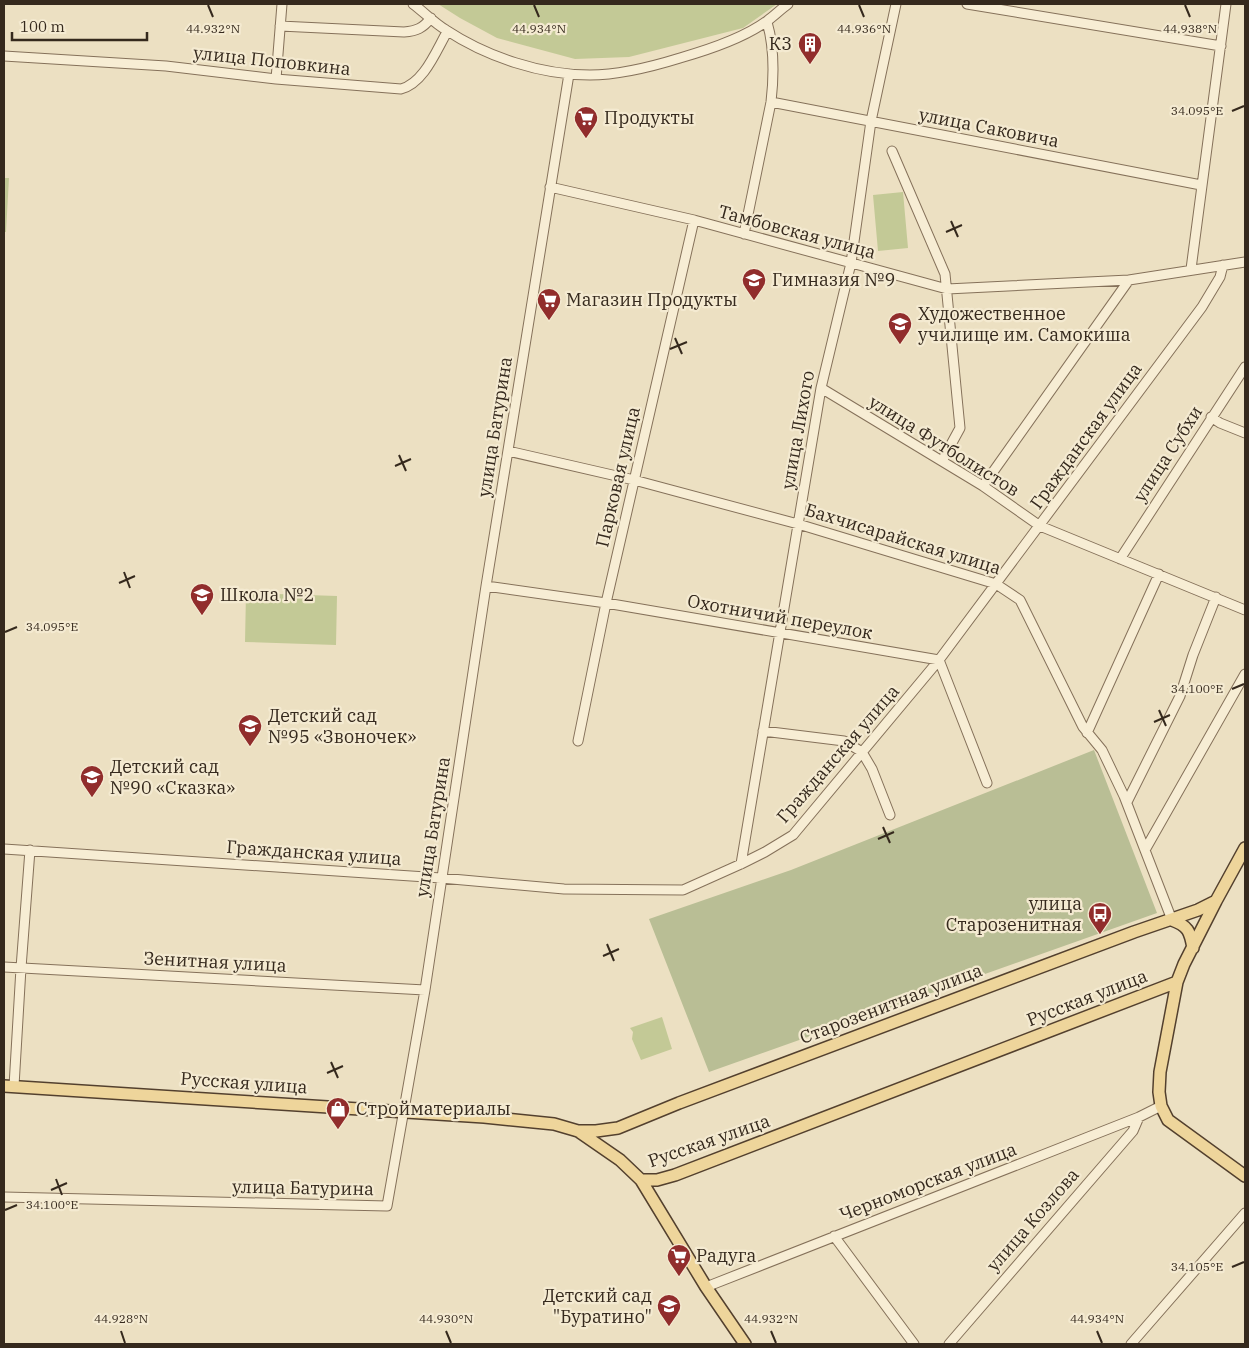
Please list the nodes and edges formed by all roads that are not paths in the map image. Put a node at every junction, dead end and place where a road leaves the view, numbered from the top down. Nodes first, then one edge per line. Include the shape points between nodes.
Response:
1 (282, 4) edge
2 (413, 4) edge
3 (788, 4) edge
4 (896, 4) edge
5 (967, 4) edge
6 (1226, 4) edge
7 (431, 18) junction
8 (767, 22) junction
9 (280, 26) junction
10 (447, 32) junction
11 (1221, 46) junction
12 (4, 56) edge
13 (569, 74) junction
14 (276, 79) junction
15 (771, 102) junction
16 (871, 122) junction
17 (892, 151) dead end
18 (1201, 185) junction
19 (550, 187) junction
20 (694, 220) junction
21 (744, 234) junction
22 (1245, 262) edge
23 (851, 263) junction
24 (1223, 265) junction
25 (1191, 269) junction
26 (1129, 280) junction
27 (947, 289) junction
28 (1245, 367) edge
29 (821, 388) junction
30 (1211, 417) junction
31 (1245, 433) edge
32 (508, 451) junction
33 (942, 461) junction
34 (634, 480) junction
35 (983, 486) junction
36 (798, 524) junction
37 (1040, 526) junction
38 (1120, 559) junction
39 (1159, 574) junction
40 (996, 584) junction
41 (486, 586) junction
42 (1216, 597) junction
43 (606, 603) junction
44 (1245, 610) edge
45 (780, 634) junction
46 (939, 660) junction
47 (1245, 674) edge
48 (764, 731) junction
49 (1087, 733) junction
50 (578, 741) dead end
51 (862, 752) junction
52 (987, 783) dead end
53 (1127, 802) junction
54 (890, 815) dead end
55 (1245, 848) edge
56 (4, 849) edge
57 (30, 850) junction
58 (1145, 850) junction
59 (741, 864) junction
60 (441, 878) junction
61 (1216, 901) junction
62 (1172, 920) junction
63 (1193, 948) junction
64 (4, 968) edge
65 (21, 968) junction
66 (1177, 982) junction
67 (425, 990) junction
68 (9, 1086) edge
69 (1161, 1106) junction
70 (404, 1111) junction
71 (1139, 1117) junction
72 (618, 1128) junction
73 (578, 1132) junction
74 (612, 1153) junction
75 (1245, 1176) edge
76 (641, 1180) junction
77 (657, 1180) junction
78 (4, 1196) edge
79 (652, 1200) junction
80 (1245, 1213) edge
81 (834, 1236) junction
82 (706, 1287) junction
83 (745, 1344) edge
84 (914, 1344) edge
85 (949, 1344) edge
86 (1131, 1344) edge

1 - 9 street
2 - 7 street
3 - 8 street
4 - 16 street, улица Лихого
5 - 11 street
6 - 11 street
7 - 9 street via 418,30 404,32
7 - 10 street
8 - 13 street via 714,47 666,62 592,75
8 - 15 street via 773,84
9 - 14 street
10 - 13 street via 497,56
10 - 14 street, улица Поповкина via 420,77 401,89
11 - 18 street
12 - 14 street, улица Поповкина via 166,66
13 - 19 street, улица Батурина
15 - 16 street, улица Саковича
15 - 21 street
16 - 18 street, улица Саковича
16 - 23 street, улица Лихого
17 - 27 street via 945,274
18 - 25 street
19 - 20 street, Тамбовская улица
19 - 32 street, улица Батурина
20 - 21 street, Тамбовская улица
20 - 34 street, Парковая улица
21 - 23 street, Тамбовская улица
22 - 24 street, Тамбовская улица
23 - 27 street, Тамбовская улица
23 - 29 street, улица Лихого
24 - 25 street, Тамбовская улица
24 - 37 street, Гражданская улица via 1220,277 1202,307
25 - 26 street, Тамбовская улица
26 - 27 street, Тамбовская улица
26 - 35 street
27 - 33 street via 960,428
28 - 30 street, улица Субхи
29 - 33 street, улица Футболистов
29 - 36 street, улица Лихого
30 - 31 street via 1220,424
30 - 38 street, улица Субхи
32 - 34 street, Бахчисарайская улица
32 - 41 street, улица Батурина
33 - 35 street, улица Футболистов
34 - 36 street, Бахчисарайская улица
34 - 43 street, Парковая улица
35 - 37 street, улица Футболистов
36 - 40 street, Бахчисарайская улица
36 - 45 street, улица Лихого
37 - 38 street, улица Футболистов
37 - 40 street, Гражданская улица
38 - 39 street, улица Футболистов
39 - 42 street, улица Футболистов
39 - 49 street
40 - 46 street, Гражданская улица
40 - 49 street, Бахчисарайская улица via 1020,600
41 - 43 street, Охотничий переулок
41 - 60 street, улица Батурина
42 - 44 street, улица Футболистов
42 - 53 street via 1180,696
43 - 45 street, Охотничий переулок
43 - 50 street, Парковая улица
45 - 46 street, Охотничий переулок
45 - 48 street, улица Лихого
46 - 51 street, Гражданская улица
46 - 52 street
47 - 58 street
48 - 51 street via 844,741
48 - 59 street, улица Лихого
49 - 53 street, Бахчисарайская улица via 1102,750
51 - 54 street
51 - 59 street, Гражданская улица via 793,835
53 - 58 street, Бахчисарайская улица
55 - 61 main road
56 - 57 street, Гражданская улица
57 - 60 street, Гражданская улица
57 - 65 street
58 - 62 street, Бахчисарайская улица
59 - 60 street, Гражданская улица via 683,890 564,889
60 - 67 street, улица Батурина
61 - 62 main road, Старозенитная улица
61 - 63 main road
62 - 63 main road, Бахчисарайская улица via 1188,930
62 - 72 main road, Старозенитная улица
63 - 66 main road
64 - 65 street, Зенитная улица
65 - 67 street, Зенитная улица
65 - 68 street
66 - 69 main road via 1160,1072
66 - 77 main road, Русская улица
67 - 70 street, улица Батурина
68 - 70 main road, Русская улица
69 - 71 street, Черноморская улица
69 - 75 main road via 1168,1120
70 - 73 main road, Русская улица via 554,1124
70 - 78 street, улица Батурина via 387,1206
71 - 81 street, Черноморская улица
71 - 85 street, улица Козлова via 1133,1131
72 - 73 main road, Старозенитная улица
72 - 74 main road via 610,1135
73 - 74 main road, Русская улица
74 - 76 main road, Русская улица
76 - 77 main road, Русская улица
76 - 79 main road
77 - 79 main road via 652,1189
79 - 82 main road
80 - 86 street
81 - 82 street, Черноморская улица
81 - 84 street
82 - 83 main road

